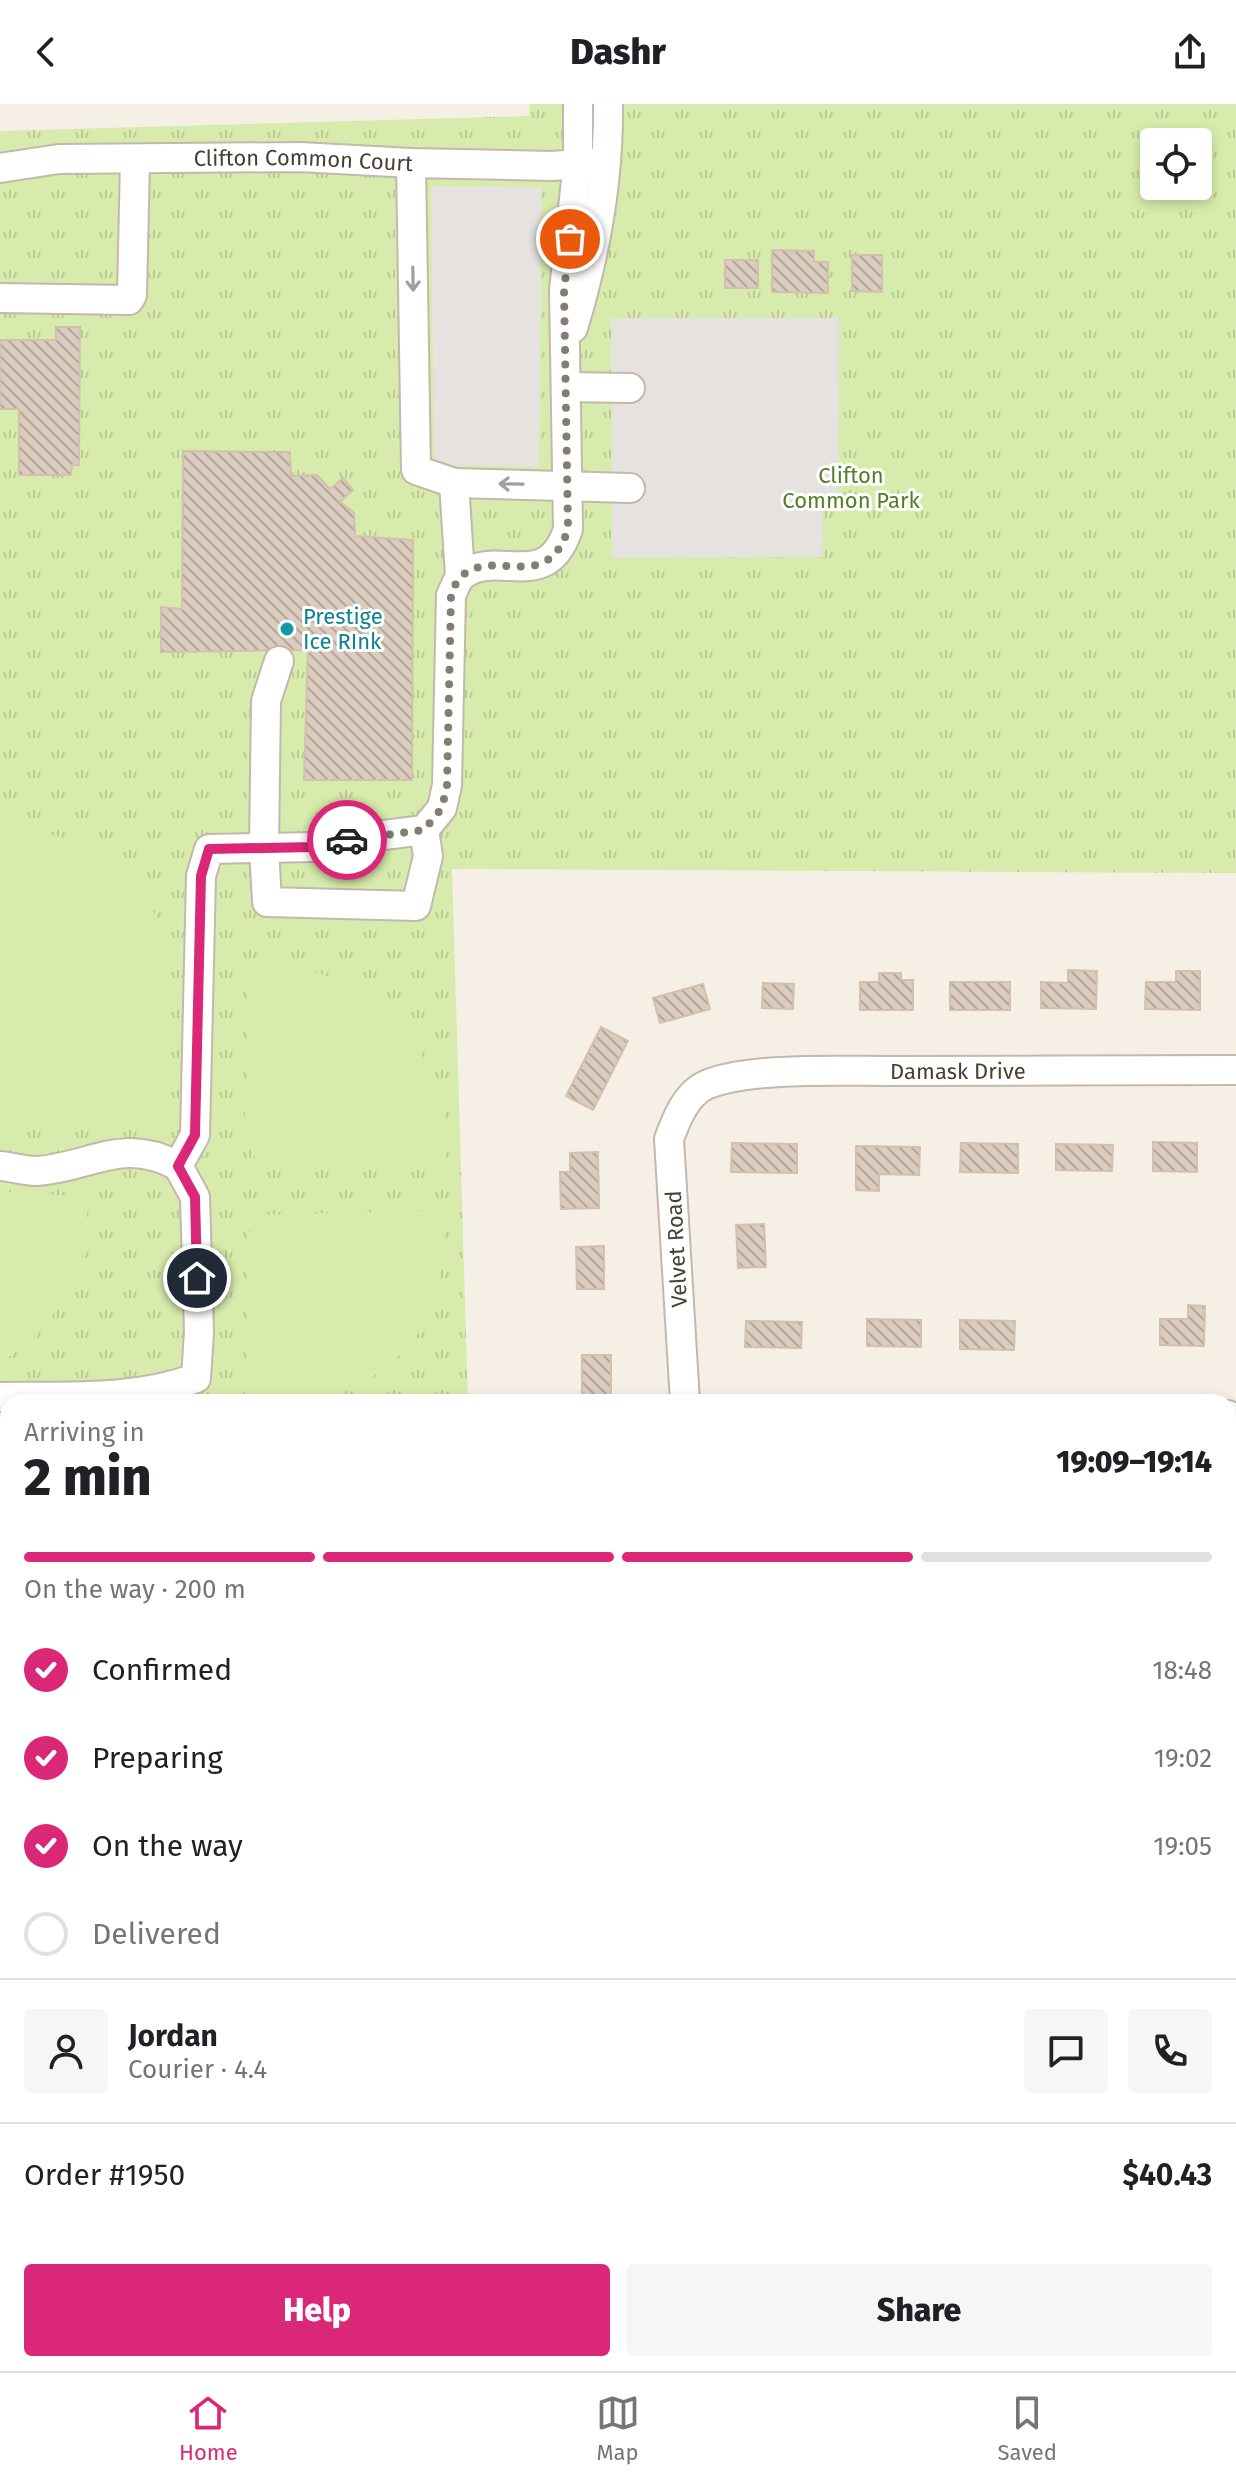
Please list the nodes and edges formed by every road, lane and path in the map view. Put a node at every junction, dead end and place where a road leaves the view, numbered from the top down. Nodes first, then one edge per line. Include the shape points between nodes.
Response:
1 (578, 104) edge
2 (608, 104) edge
3 (135, 161) junction
4 (592, 162) junction
5 (411, 163) junction
6 (0, 168) edge
7 (0, 298) edge
8 (566, 387) junction
9 (630, 388) dead end
10 (454, 483) junction
11 (568, 485) junction
12 (630, 488) dead end
13 (460, 575) junction
14 (279, 661) dead end
15 (424, 830) junction
16 (264, 848) junction
17 (1236, 1070) edge
18 (689, 1100) joint
19 (0, 1166) edge
20 (178, 1166) junction
21 (137, 1394) edge
22 (685, 1394) edge

1 - 4 street
2 - 4 street
3 - 5 street, Clifton Common Court via 300,157
3 - 6 street, Clifton Common Court via 59,159
3 - 7 street via 129,300
4 - 5 street, Clifton Common Court
4 - 8 street via 564,290
5 -> 10 street via 416,470
8 - 9 street
8 - 11 street
11 -> 10 street
10 - 13 street
11 - 12 street
11 - 13 street via 568,529 562,549 547,561 528,566 475,568
13 - 15 street via 451,595 447,785 442,808
14 - 16 street via 266,701
15 - 16 street via 313,847
15 - 16 street via 428,856 416,906 267,902
16 - 20 street via 209,849 201,876 195,1135
17 - 18 street, Damask Drive via 743,1076 703,1086
18 - 22 street, Velvet Road via 669,1139
19 - 20 street via 36,1171 143,1153
20 - 21 street via 195,1197 196,1378

